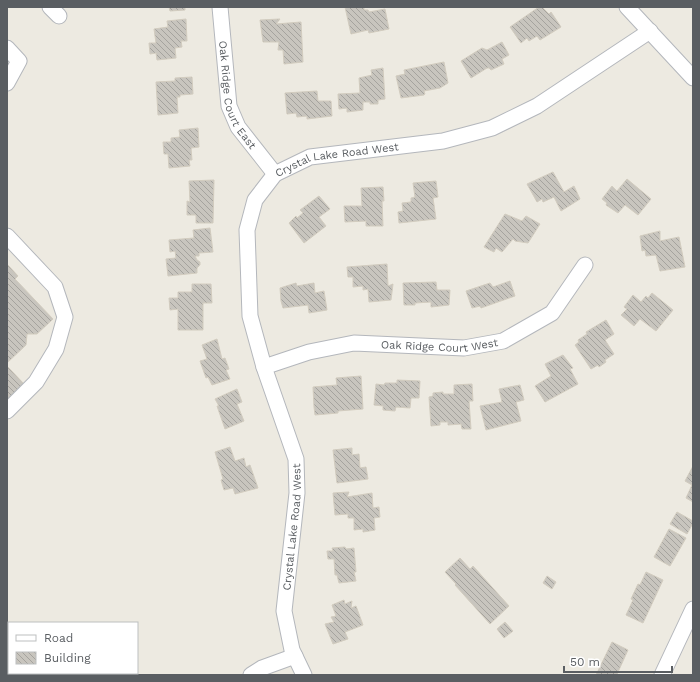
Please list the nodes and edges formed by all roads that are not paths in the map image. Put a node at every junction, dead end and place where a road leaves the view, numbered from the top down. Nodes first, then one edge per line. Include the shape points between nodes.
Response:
1 (220, 7) edge
2 (627, 7) edge
3 (650, 31) junction
4 (7, 48) edge
5 (693, 78) edge
6 (7, 83) edge
7 (276, 174) junction
8 (7, 236) edge
9 (585, 265) dead end
10 (264, 367) junction
11 (7, 411) edge
12 (693, 610) edge
13 (295, 656) junction
14 (251, 675) edge
15 (304, 675) edge
16 (662, 675) edge

1 - 7 street, Oak Ridge Court East via 229,106 238,127
2 - 3 street
3 - 5 street
3 - 7 street, Crystal Lake Road West via 537,106 492,128 443,141 310,157
4 - 6 street via 19,61
7 - 10 street, Crystal Lake Road West via 255,200 247,230 250,316
8 - 11 street via 55,287 65,317 56,349 36,382
9 - 10 street, Oak Ridge Court West via 552,313 503,341 464,348 354,343 309,352
10 - 13 street, Crystal Lake Road West via 296,459 297,493 284,611
12 - 16 street
13 - 14 street via 262,668
13 - 15 street, Crystal Lake Road West

